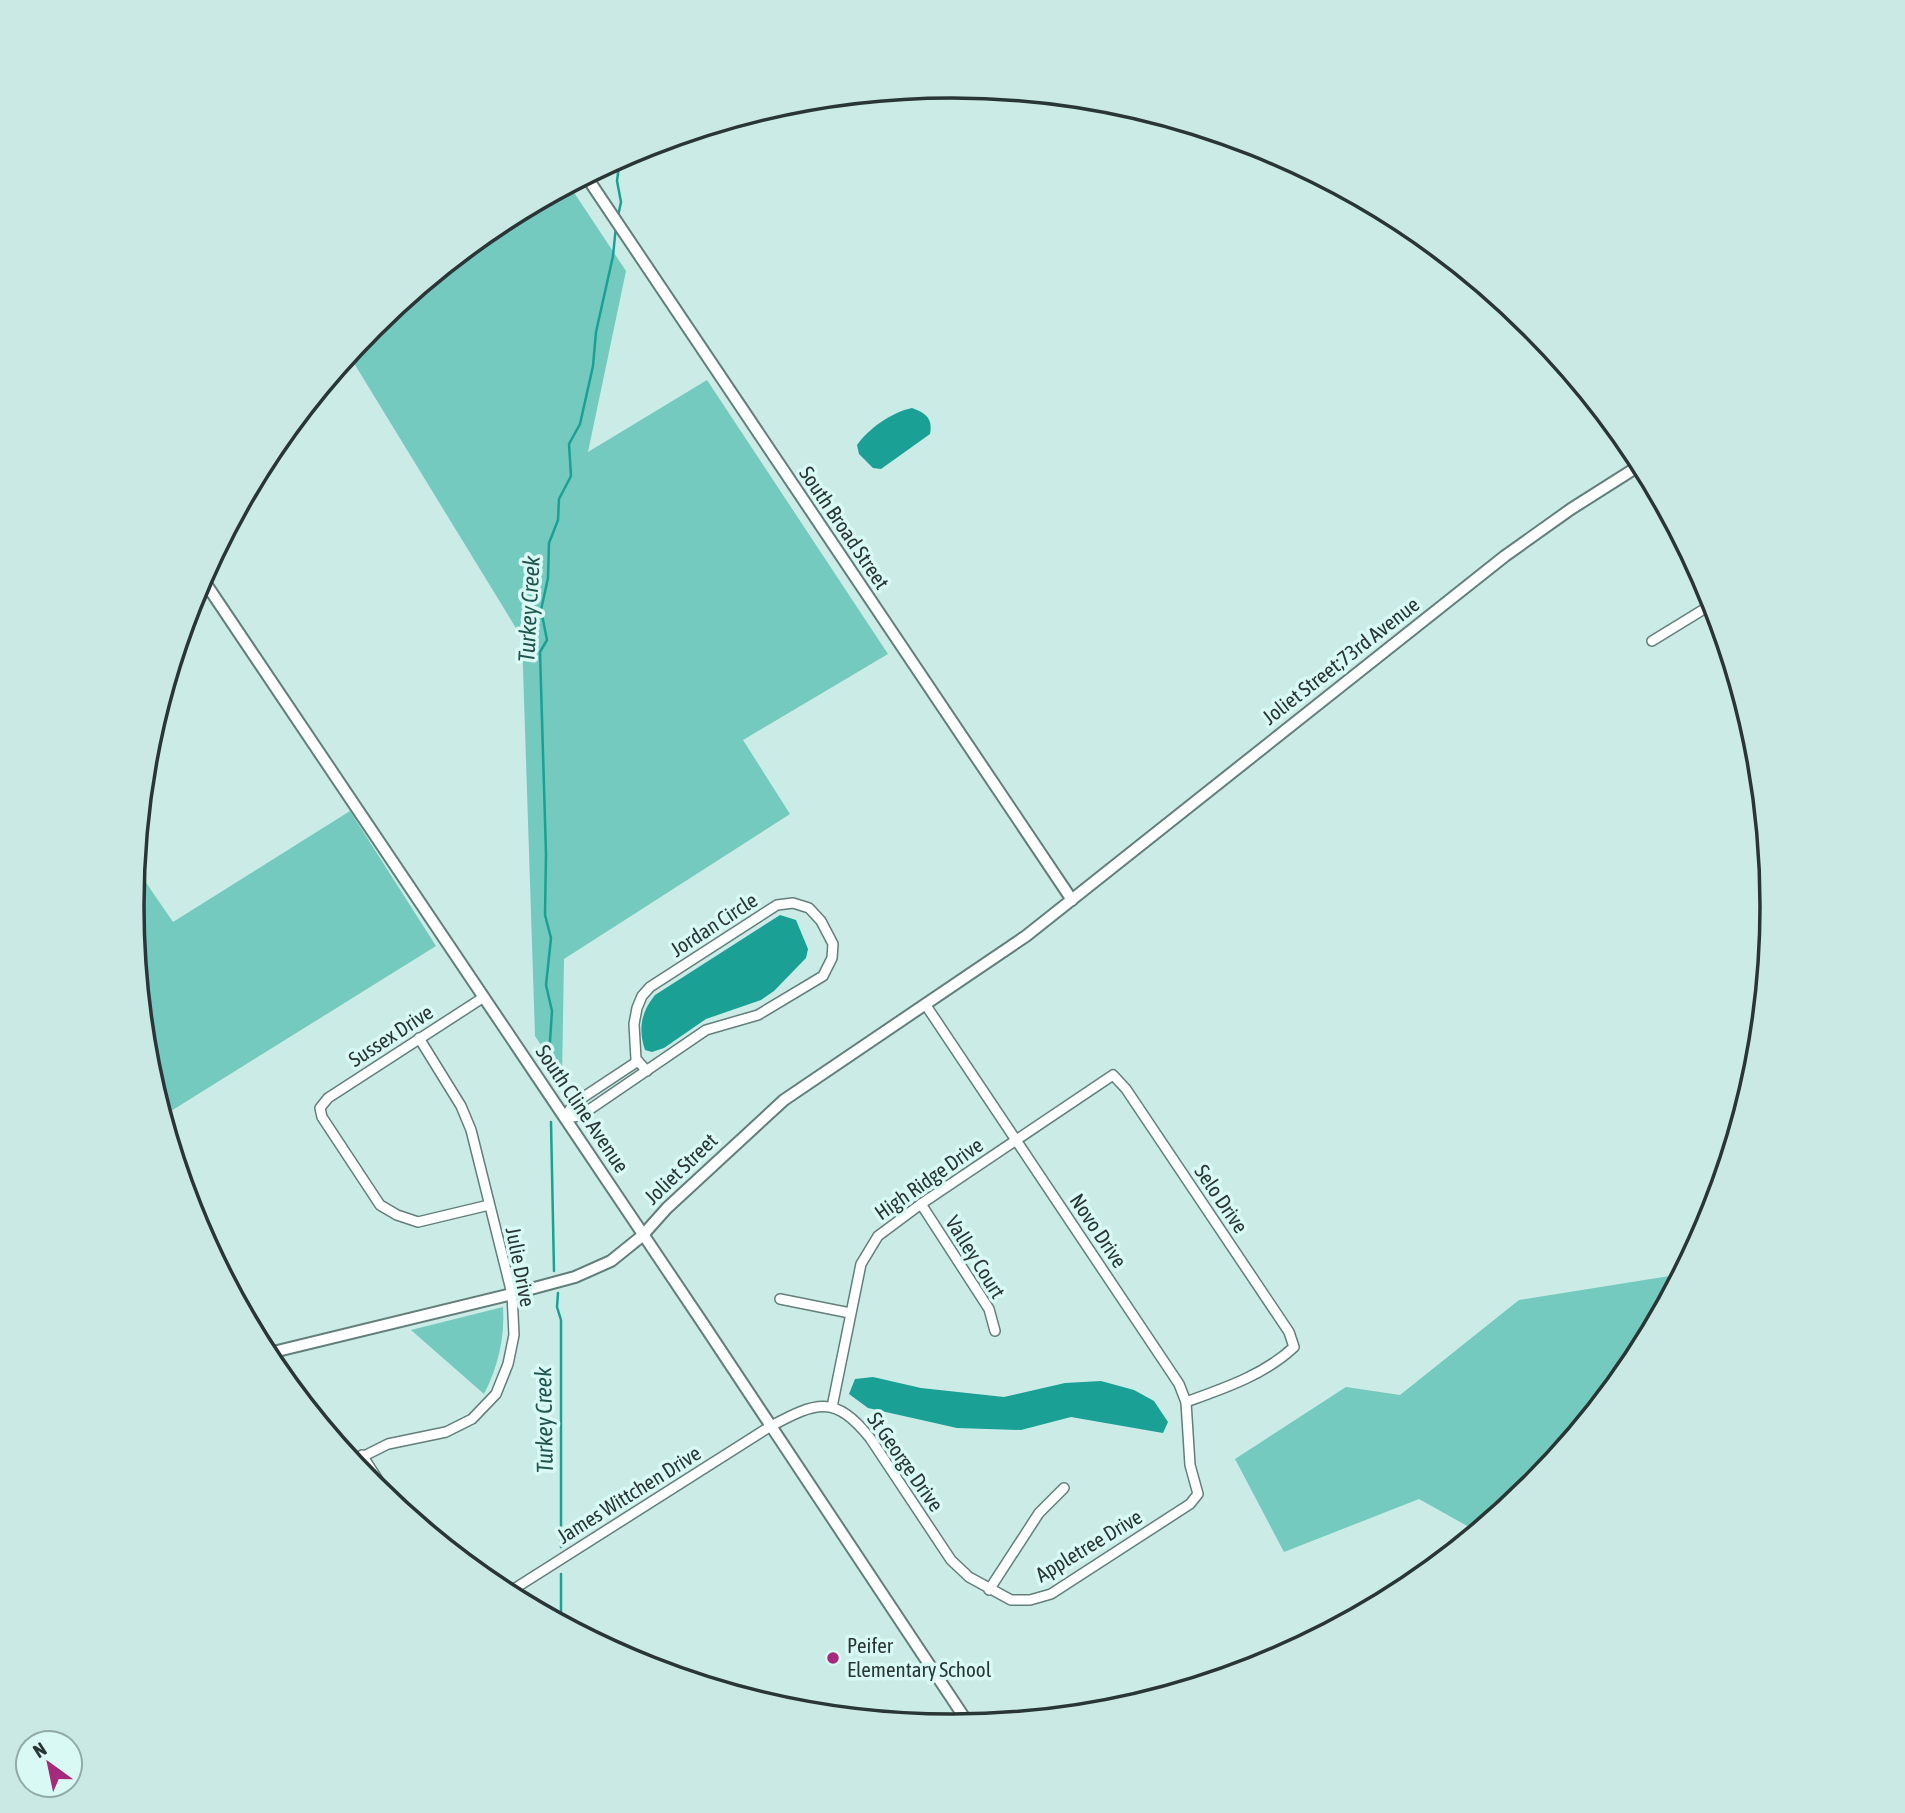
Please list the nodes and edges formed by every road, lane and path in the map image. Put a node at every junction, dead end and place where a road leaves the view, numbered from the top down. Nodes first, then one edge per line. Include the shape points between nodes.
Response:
1 (591, 183) edge
2 (1633, 470) edge
3 (209, 589) edge
4 (1704, 609) edge
5 (1652, 641) dead end
6 (1072, 900) junction
7 (484, 997) junction
8 (925, 1004) junction
9 (419, 1038) junction
10 (638, 1061) junction
11 (647, 1071) junction
12 (1113, 1075) joint
13 (565, 1118) junction
14 (1016, 1139) junction
15 (921, 1204) junction
16 (489, 1205) junction
17 (642, 1236) junction
18 (512, 1294) junction
19 (780, 1299) dead end
20 (850, 1313) junction
21 (995, 1331) dead end
22 (277, 1351) edge
23 (1186, 1402) junction
24 (832, 1406) junction
25 (771, 1426) junction
26 (362, 1455) joint
27 (368, 1464) edge
28 (1064, 1488) dead end
29 (1198, 1494) joint
30 (516, 1587) edge
31 (989, 1590) junction
32 (963, 1715) edge

1 - 6 street, South Broad Street
2 - 6 street, Joliet Street;73rd Avenue via 1505,556
3 - 7 street, South Cline Avenue
4 - 5 street
6 - 8 street, Joliet Street
7 - 9 street, Sussex Drive
7 - 13 street, South Cline Avenue
8 - 14 street, Novo Drive
8 - 17 street, Joliet Street via 784,1100
9 - 16 street, Julie Drive via 461,1106
9 - 16 street, Sussex Drive via 328,1098 320,1108 322,1117 380,1205 397,1215 418,1222
10 - 11 street
10 - 11 street, Jordan Circle via 636,1008 650,987 777,905 809,908 821,921 833,944 823,976 758,1015 706,1030
10 - 13 street via 573,1104
11 - 13 street, Jordan Circle via 580,1116
12 - 14 street, High Ridge Drive
12 - 23 street, Selo Drive via 1289,1332 1294,1347 1264,1370
13 - 17 street, South Cline Avenue
14 - 15 street, High Ridge Drive
14 - 23 street, Novo Drive via 1167,1365
15 - 20 street, High Ridge Drive via 878,1236 861,1264
15 - 21 street, Valley Court via 989,1309
16 - 18 street, Julie Drive
17 - 18 street, Joliet Street via 592,1271
17 - 25 street, South Cline Avenue
18 - 22 street, Joliet Street
18 - 26 street, Julie Drive via 514,1335 508,1364 488,1403 472,1419 446,1432 388,1444
19 - 20 street
20 - 24 street, High Ridge Drive
23 - 29 street, Novo Drive via 1190,1465
24 - 25 street via 814,1406
24 - 31 street, St George Drive via 855,1419 870,1438 951,1560
25 - 30 street, James Wittchen Drive
25 - 32 street, South Cline Avenue
26 - 27 street
28 - 31 street via 1039,1513
29 - 31 street, Appletree Drive via 1190,1504 1051,1594 1011,1600

